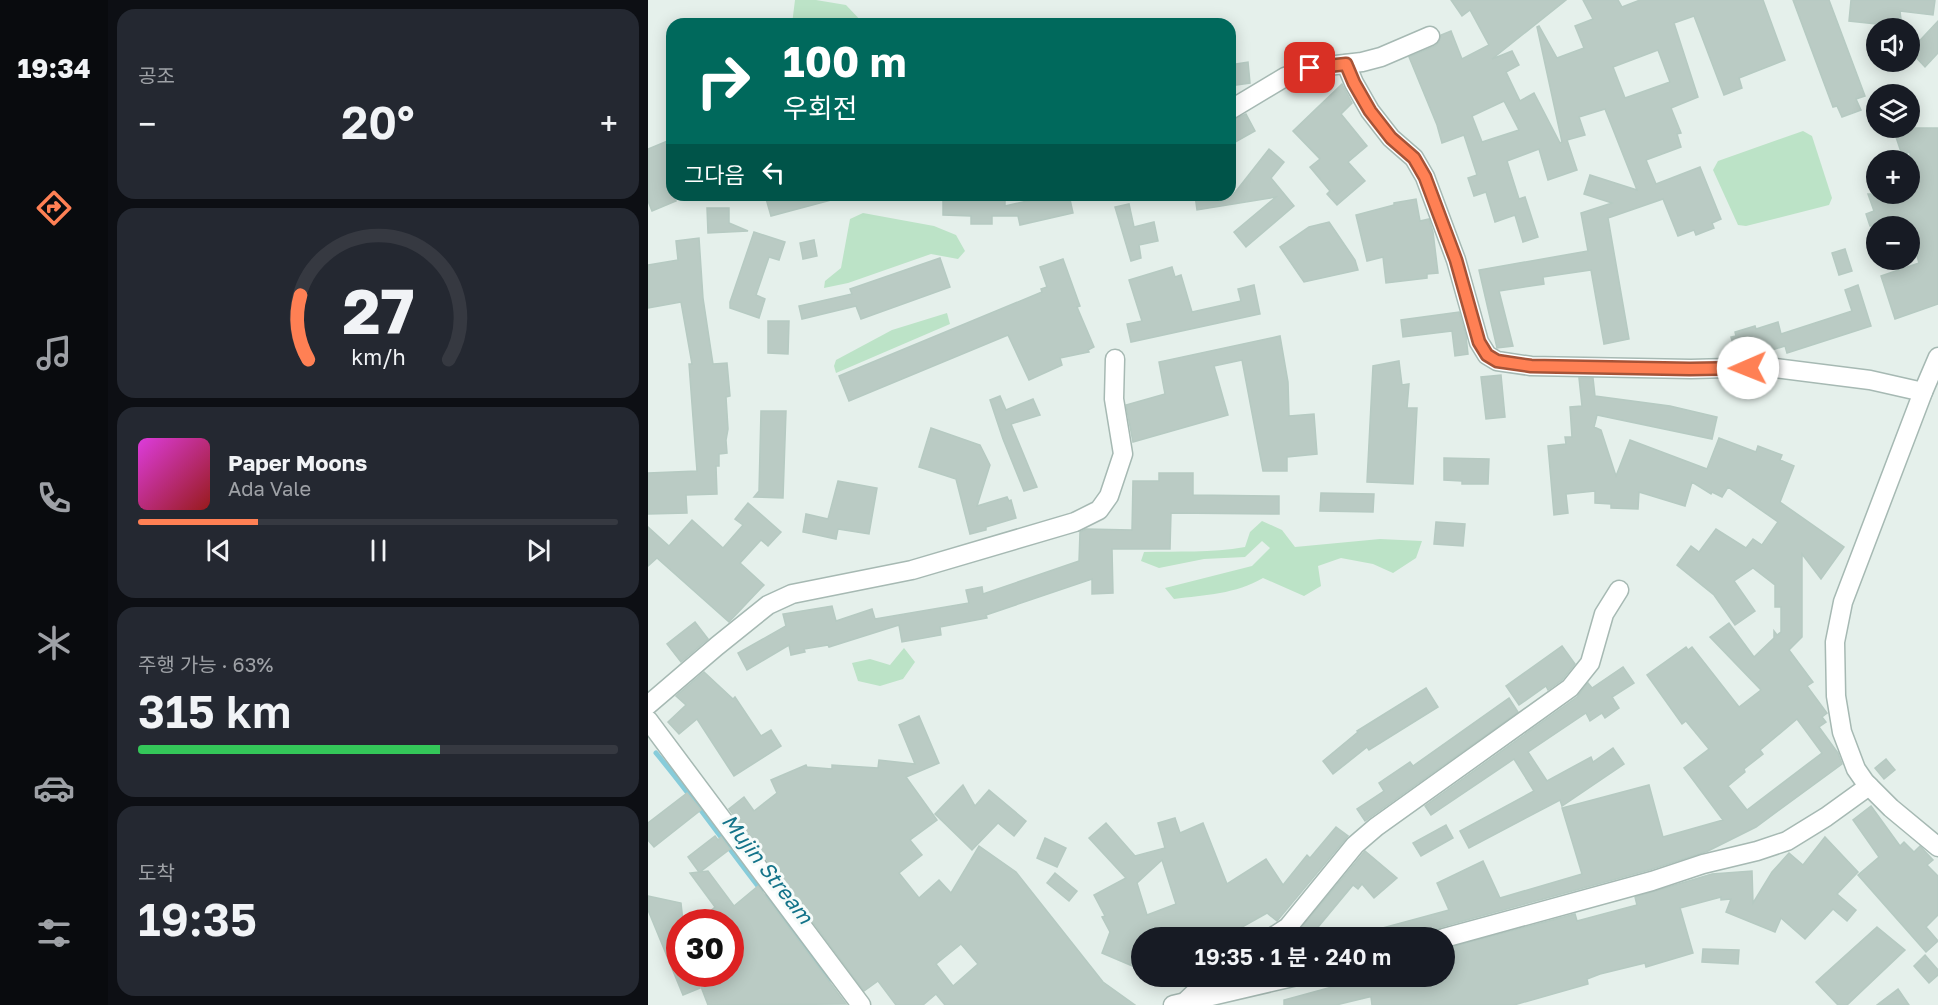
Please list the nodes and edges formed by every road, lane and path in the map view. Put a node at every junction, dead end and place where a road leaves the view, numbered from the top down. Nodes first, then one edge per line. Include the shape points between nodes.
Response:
1 (1430, 36) dead end
2 (1346, 64) junction
3 (1236, 106) edge
4 (1938, 357) edge
5 (1114, 359) dead end
6 (1923, 392) junction
7 (1619, 590) dead end
8 (648, 705) edge
9 (648, 720) edge
10 (1869, 786) junction
11 (1938, 847) edge
12 (1288, 927) edge
13 (1455, 935) edge
14 (1201, 987) edge
15 (1253, 987) edge
16 (1185, 1004) edge
17 (861, 1005) edge

1 - 2 street via 1381,57
2 - 3 street via 1310,68 1285,77
2 - 6 street via 1370,111 1391,138 1414,158 1425,177 1456,260 1479,342 1487,355 1497,361 1531,366 1767,367 1870,380
4 - 6 street
5 - 8 street via 1114,399 1123,454 1109,496 1099,510 1075,522 912,570 792,594 768,605
6 - 10 street via 1843,602 1835,642 1836,696 1842,732 1856,769
7 - 12 street via 1604,614 1590,663 1570,688 1376,827 1355,845
9 - 17 street
10 - 11 street
10 - 13 street via 1787,841
14 - 16 street
15 - 16 street

